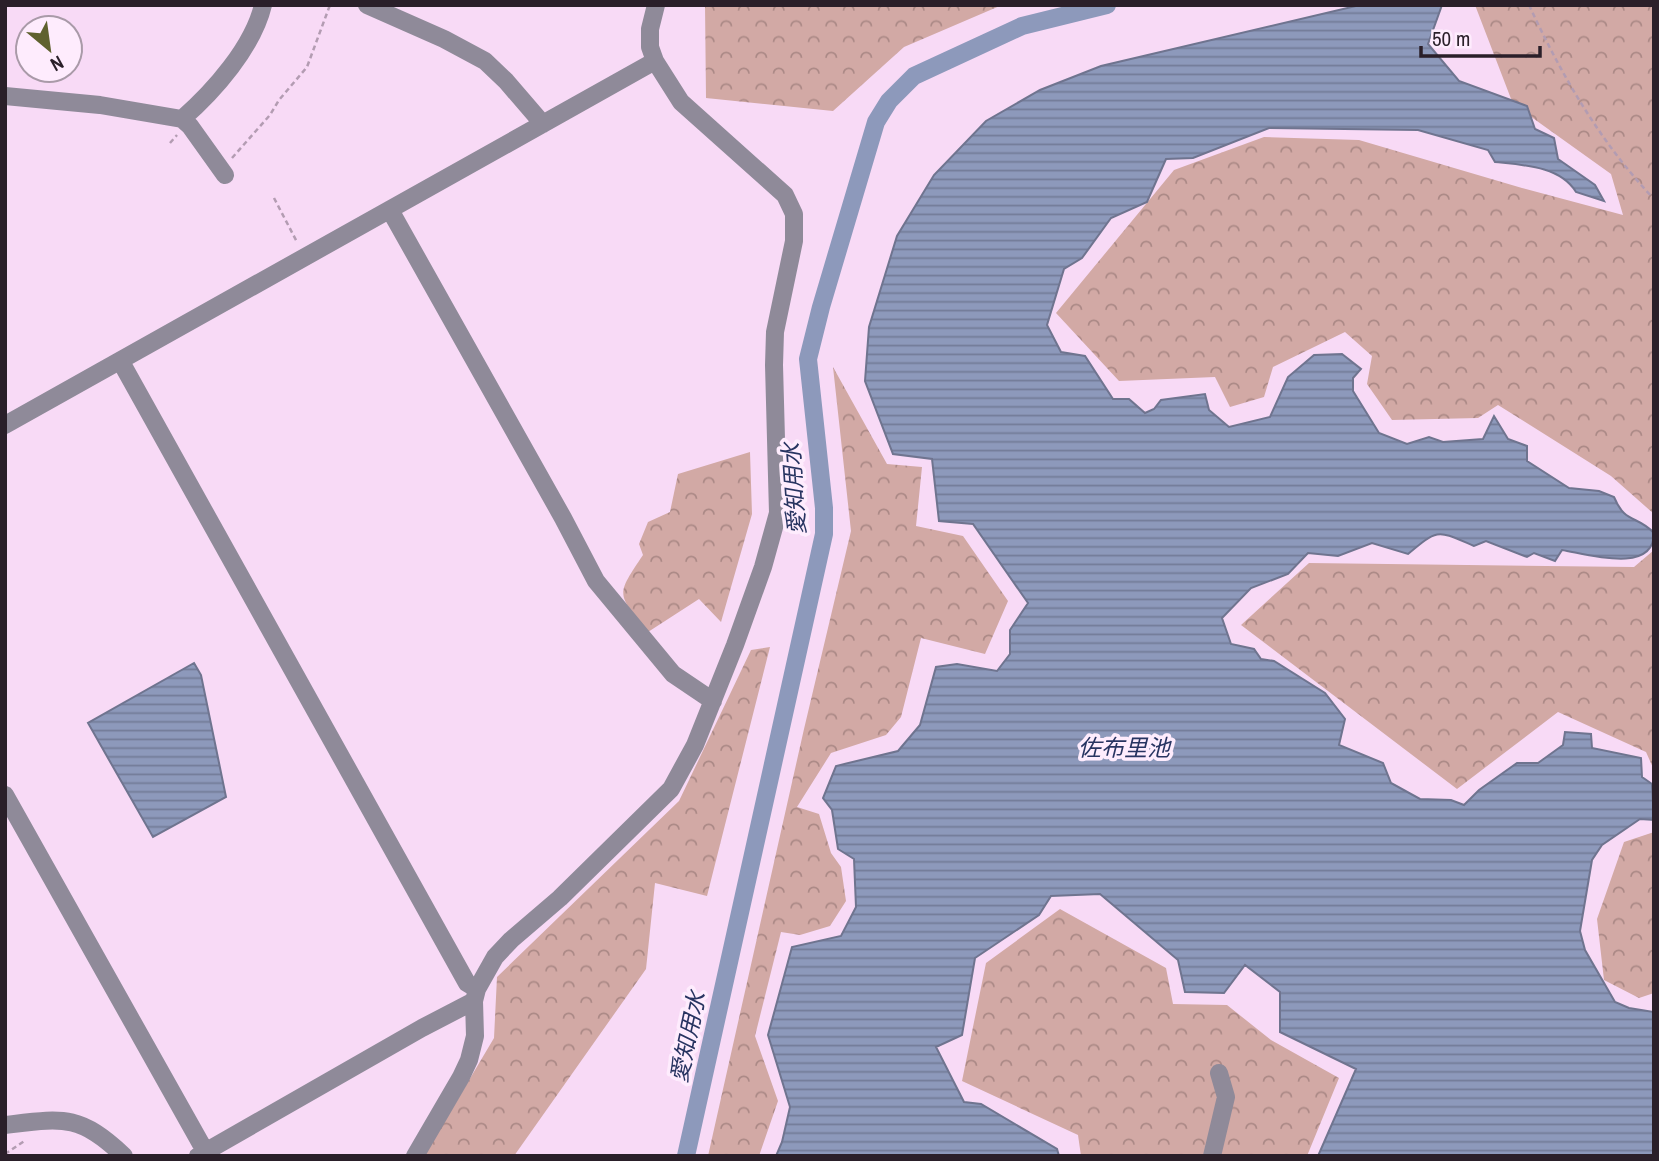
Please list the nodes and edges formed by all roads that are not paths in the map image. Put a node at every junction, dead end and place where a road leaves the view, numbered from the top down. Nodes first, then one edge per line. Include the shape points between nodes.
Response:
1 (263, 5) edge
2 (367, 5) edge
3 (656, 5) edge
4 (655, 61) junction
5 (5, 96) edge
6 (182, 119) junction
7 (543, 124) junction
8 (222, 172) road end
9 (390, 210) junction
10 (121, 362) junction
11 (5, 425) edge
12 (713, 701) junction
13 (5, 795) edge
14 (476, 995) junction
15 (1219, 1073) dead end
16 (5, 1125) edge
17 (201, 1153) edge
18 (124, 1156) edge
19 (415, 1156) edge
20 (1212, 1156) edge

1 - 6 street via 251,38 208,96
2 - 7 street via 494,67
3 - 4 street via 650,38
4 - 7 street
4 - 12 street via 681,102 785,195 794,214 794,241 775,332 778,513
5 - 6 street
6 - 8 street
7 - 9 street
9 - 10 street
9 - 12 street via 596,581 673,674
10 - 11 street
10 - 14 street
12 - 14 street via 671,789 511,940 495,957
13 - 17 street
14 - 17 street
14 - 19 street via 475,1036 468,1059
15 - 20 street via 1226,1097
16 - 18 street via 76,1122

